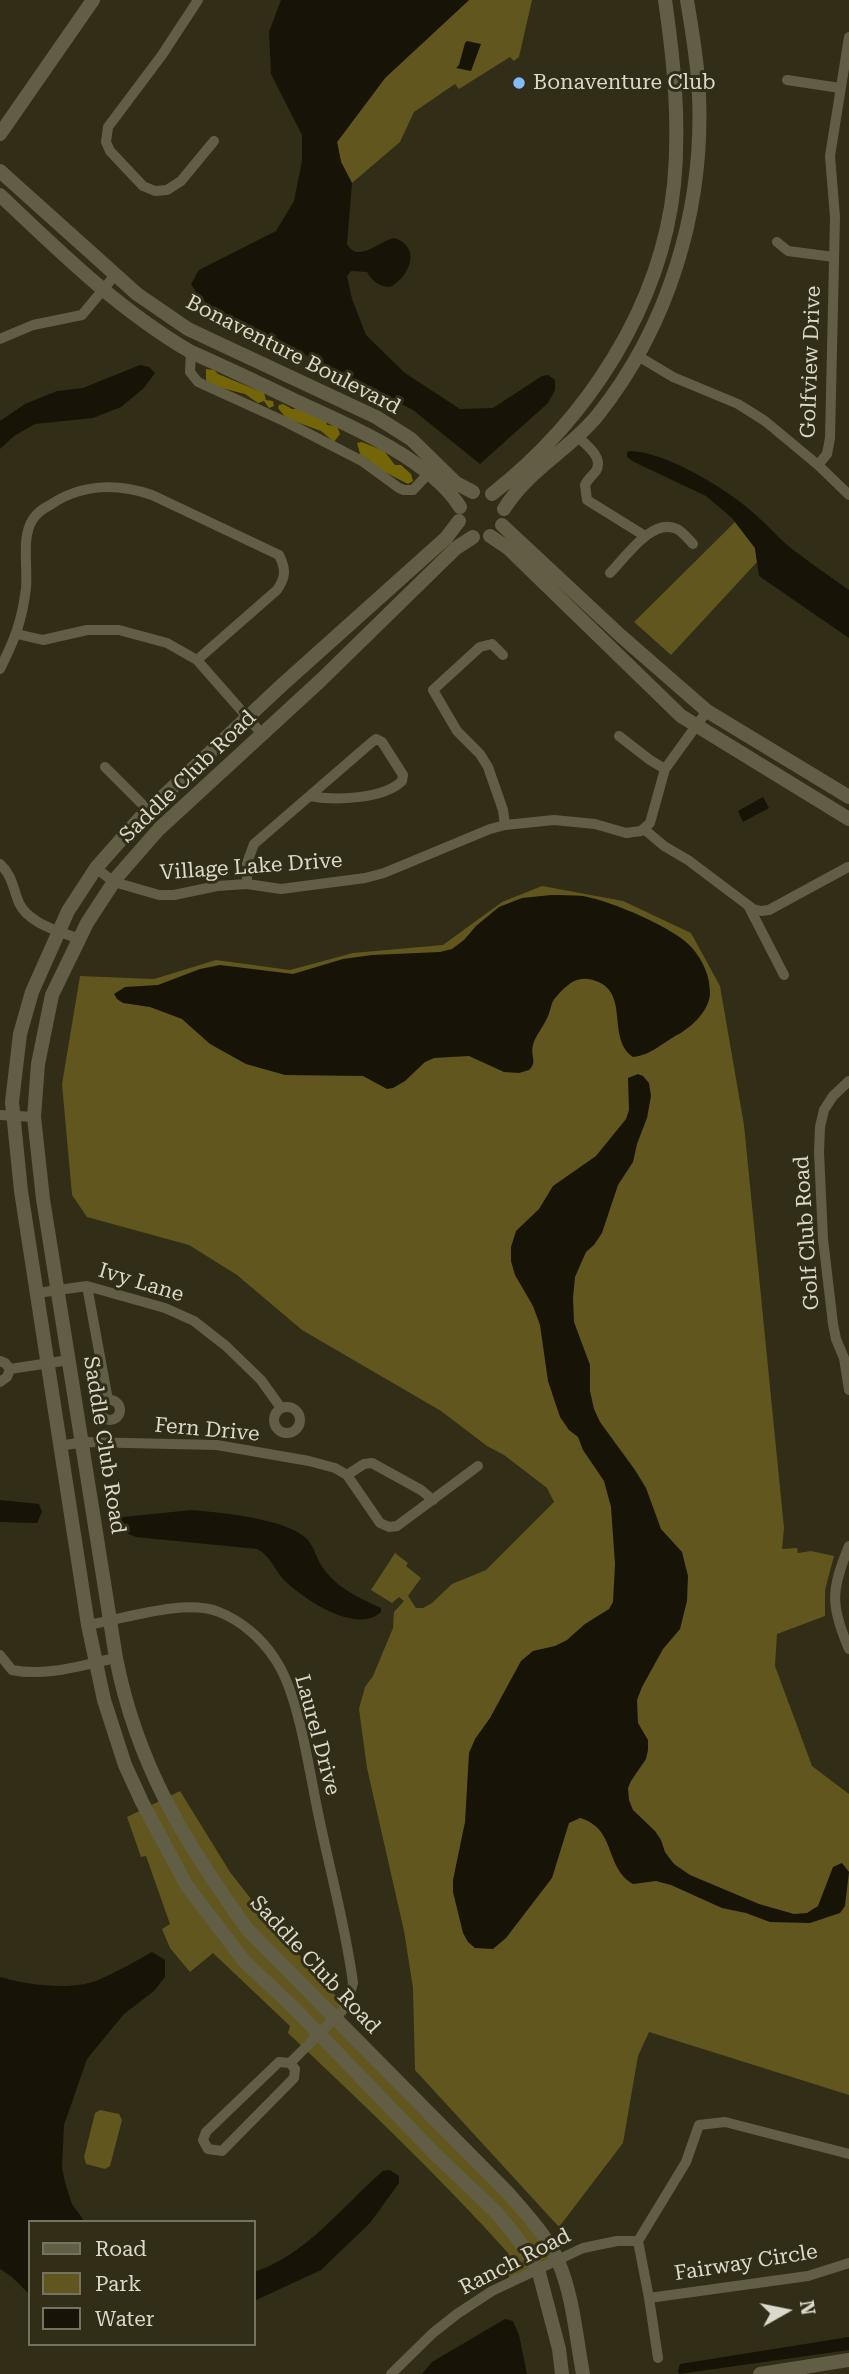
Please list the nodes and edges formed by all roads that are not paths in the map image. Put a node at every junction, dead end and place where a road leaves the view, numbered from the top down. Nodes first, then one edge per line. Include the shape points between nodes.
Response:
1 (93, 0) edge
2 (198, 0) edge
3 (665, 0) edge
4 (687, 0) edge
5 (849, 37) edge
6 (787, 80) dead end
7 (839, 88) junction
8 (0, 134) edge
9 (214, 141) dead end
10 (0, 171) edge
11 (0, 195) edge
12 (777, 242) dead end
13 (834, 257) junction
14 (115, 275) junction
15 (104, 290) junction
16 (0, 339) edge
17 (618, 350) junction
18 (191, 352) junction
19 (638, 356) junction
20 (577, 436) junction
21 (818, 465) junction
22 (428, 474) junction
23 (474, 492) junction
24 (492, 494) junction
25 (849, 495) edge
26 (503, 509) junction
27 (459, 514) junction
28 (502, 525) junction
29 (490, 536) junction
30 (645, 536) junction
31 (473, 537) junction
32 (694, 544) dead end
33 (610, 573) dead end
34 (18, 634) junction
35 (503, 656) dead end
36 (197, 660) junction
37 (0, 669) edge
38 (707, 711) junction
39 (247, 717) junction
40 (695, 726) junction
41 (262, 734) junction
42 (619, 736) dead end
43 (105, 767) dead end
44 (665, 769) junction
45 (310, 796) junction
46 (849, 797) edge
47 (148, 810) junction
48 (849, 819) edge
49 (505, 825) junction
50 (644, 829) junction
51 (0, 864) edge
52 (848, 867) edge
53 (96, 868) junction
54 (114, 882) junction
55 (247, 884) junction
56 (748, 906) junction
57 (59, 931) junction
58 (79, 939) junction
59 (784, 975) dead end
60 (849, 1081) edge
61 (6, 1115) edge
62 (34, 1117) junction
63 (87, 1286) junction
64 (58, 1290) junction
65 (37, 1293) junction
66 (69, 1360) junction
67 (0, 1361) edge
68 (48, 1363) junction
69 (10, 1369) junction
70 (0, 1382) edge
71 (849, 1390) edge
72 (108, 1400) dead end
73 (281, 1408) dead end
74 (83, 1442) junction
75 (61, 1446) junction
76 (478, 1466) dead end
77 (347, 1475) junction
78 (433, 1500) junction
79 (849, 1546) edge
80 (110, 1622) junction
81 (88, 1626) junction
82 (849, 1649) edge
83 (0, 1655) edge
84 (116, 1658) junction
85 (96, 1662) junction
86 (335, 2019) junction
87 (320, 2034) junction
88 (290, 2063) junction
89 (849, 2154) edge
90 (638, 2241) junction
91 (558, 2259) junction
92 (849, 2263) edge
93 (538, 2269) junction
94 (649, 2298) junction
95 (657, 2358) dead end
96 (849, 2360) edge
97 (391, 2374) edge
98 (562, 2374) edge
99 (583, 2374) edge
100 (760, 2374) edge

1 - 8 street
2 - 9 street via 108,127 106,142 144,186 155,191 181,181
3 - 17 street via 676,86 673,188 648,288
4 - 19 street via 699,98 694,192 680,256
5 - 7 street, Golfview Drive
6 - 7 street
7 - 13 street, Golfview Drive via 830,156
10 - 14 street, Bonaventure Boulevard
11 - 15 street, Bonaventure Boulevard
12 - 13 street, Golfview Drive via 795,253
13 - 21 street, Golfview Drive via 830,438 827,454
14 - 15 street
14 - 23 street, Bonaventure Boulevard via 188,329 411,439 456,483
15 - 16 street via 79,317 33,325
15 - 18 street, Bonaventure Boulevard
17 - 19 street
17 - 24 street via 559,432
18 - 22 street, Bonaventure Boulevard via 367,434
18 - 22 street via 190,372 198,382 362,461 398,488 414,490
19 - 20 street via 631,371
19 - 21 street, Golfview Drive via 673,377 738,404
20 - 26 street via 514,492
20 - 30 street via 597,461 584,488 587,500
21 - 25 street, Golfview Drive
22 - 27 street, Bonaventure Boulevard via 449,492
23 - 24 street
23 - 27 street via 463,500
24 - 26 street
26 - 28 street
27 - 31 street
27 - 39 street, Saddle Club Road via 446,538
28 - 29 street
28 - 38 street
29 - 31 street
29 - 40 street
30 - 32 street via 673,527
30 - 33 street
31 - 41 street, Saddle Club Road via 456,548
34 - 36 street via 43,640 87,630 119,630 167,643
34 - 36 street via 26,586 27,536 33,519 72,493 108,486 133,489 279,555 285,568 277,590
34 - 37 street
35 - 49 street via 492,645 480,647 433,690 457,731 488,766
36 - 39 street
38 - 40 street
38 - 46 street
39 - 41 street
39 - 47 street, Saddle Club Road
40 - 44 street
40 - 48 street
41 - 54 street, Saddle Club Road via 159,829
42 - 44 street
43 - 47 street, Saddle Club Road
44 - 50 street via 653,817
45 - 45 street via 376,739 382,741 403,775 398,785 366,796 342,800
45 - 55 street via 254,844 247,863
47 - 53 street, Saddle Club Road
49 - 50 street, Village Lake Drive via 554,820 626,833
49 - 55 street, Village Lake Drive via 365,878 281,889
50 - 56 street
51 - 57 street via 28,915
52 - 56 street via 769,910
53 - 54 street, Village Lake Drive
53 - 57 street, Saddle Club Road
54 - 55 street, Village Lake Drive via 159,895
54 - 58 street, Saddle Club Road
56 - 59 street
57 - 58 street
57 - 61 street, Saddle Club Road via 32,992
58 - 62 street, Saddle Club Road via 52,995 38,1064
60 - 71 street, Golf Club Road via 824,1110 818,1152 833,1324 845,1358
61 - 62 street
61 - 65 street, Saddle Club Road
62 - 64 street, Saddle Club Road
63 - 64 street, Ivy Lane
63 - 72 street
63 - 73 street, Ivy Lane via 194,1321 261,1380
64 - 65 street, Ivy Lane
64 - 66 street, Saddle Club Road
65 - 68 street, Saddle Club Road
66 - 68 street
66 - 74 street, Saddle Club Road
67 - 69 street
68 - 69 street
68 - 75 street, Saddle Club Road
69 - 70 street
74 - 75 street, Fern Drive
74 - 77 street, Fern Drive via 217,1445 309,1461
74 - 80 street, Saddle Club Road
75 - 81 street, Saddle Club Road
76 - 78 street
77 - 78 street via 372,1463
77 - 78 street via 380,1523 389,1527
79 - 82 street via 838,1573 834,1601
80 - 81 street, Laurel Drive
80 - 84 street, Saddle Club Road
80 - 86 street, Laurel Drive via 192,1607 217,1611 260,1639 276,1660 301,1735 351,1971 351,1995
81 - 85 street, Saddle Club Road
83 - 85 street via 12,1670 24,1672
84 - 85 street
84 - 86 street, Saddle Club Road via 130,1714 177,1825 248,1930
85 - 87 street, Saddle Club Road via 125,1765 187,1886 245,1962
86 - 87 street, Laurel Drive
86 - 91 street, Saddle Club Road via 509,2194
87 - 88 street, Laurel Drive
87 - 93 street, Saddle Club Road via 496,2212
88 - 88 street via 279,2063 205,2132 208,2149 222,2151 294,2078
89 - 90 street via 725,2122 699,2125 686,2162
90 - 91 street, Ranch Road via 583,2248
90 - 94 street, Fairway Circle
91 - 93 street, Ranch Road
91 - 99 street, Saddle Club Road
92 - 94 street, Fairway Circle via 808,2276
93 - 97 street, Ranch Road via 475,2301
93 - 98 street, Saddle Club Road
94 - 95 street, Fairway Circle
96 - 100 street

